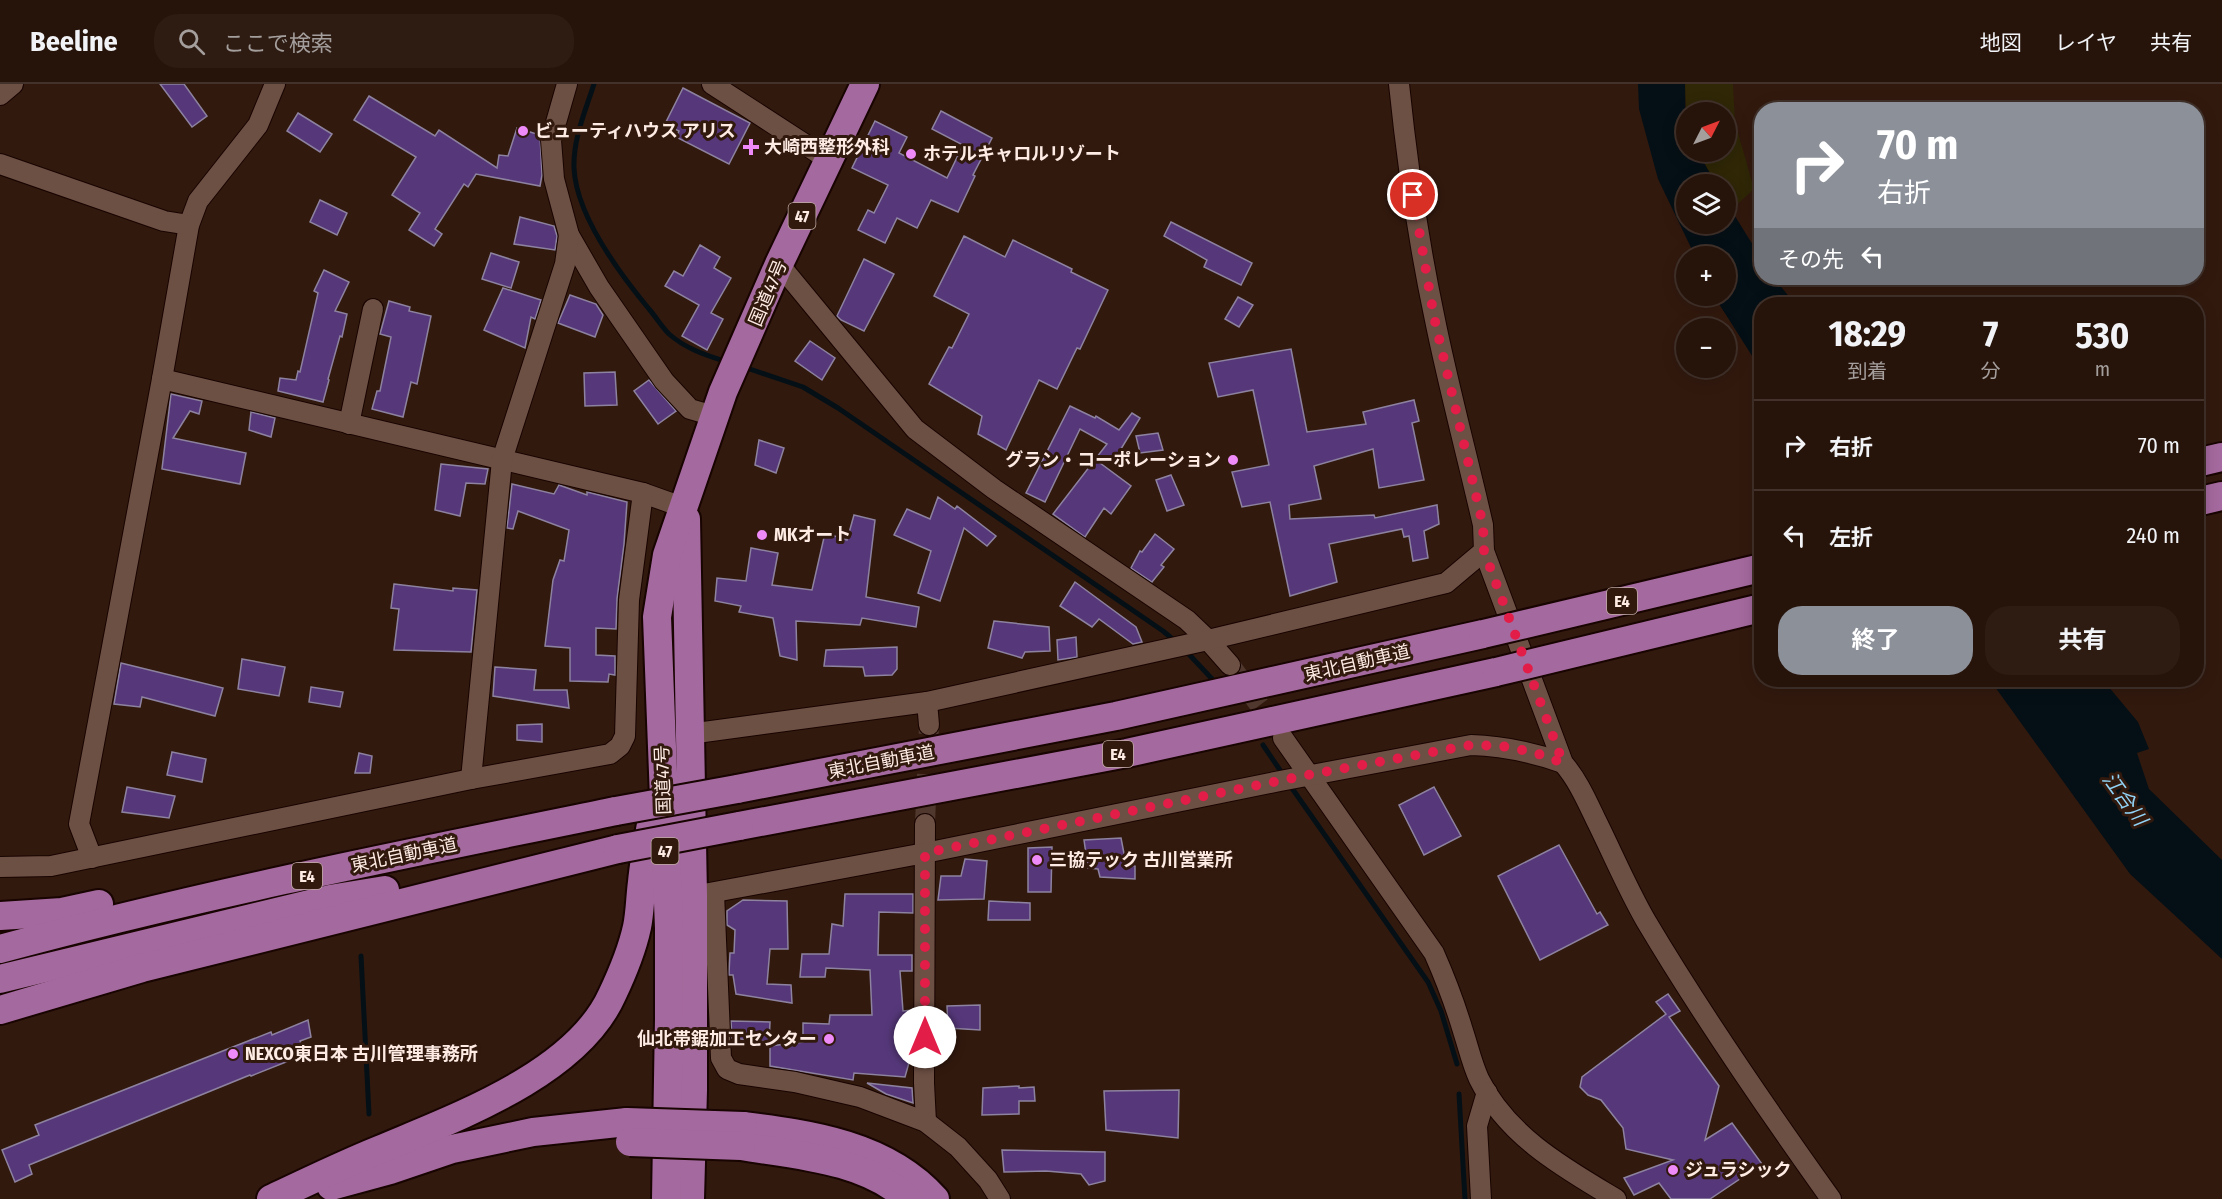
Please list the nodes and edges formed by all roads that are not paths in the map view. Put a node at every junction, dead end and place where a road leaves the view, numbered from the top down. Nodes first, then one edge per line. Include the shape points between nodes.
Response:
1 (13, 84) edge
2 (275, 84) edge
3 (567, 84) edge
4 (712, 84) edge
5 (865, 84) edge
6 (1399, 84) edge
7 (0, 95) edge
8 (829, 160) junction
9 (0, 164) edge
10 (189, 225) junction
11 (569, 235) junction
12 (779, 264) junction
13 (373, 309) dead end
14 (162, 380) junction
15 (719, 404) junction
16 (349, 424) junction
17 (2222, 457) edge
18 (502, 460) junction
19 (2204, 461) edge
20 (643, 493) junction
21 (2222, 496) edge
22 (2204, 500) edge
23 (685, 508) junction
24 (1484, 551) junction
25 (1754, 570) edge
26 (1754, 610) edge
27 (1208, 640) junction
28 (1230, 664) tunnel mouth
29 (927, 702) junction
30 (928, 725) tunnel mouth
31 (689, 734) junction
32 (1283, 738) tunnel mouth
33 (662, 763) junction
34 (1563, 763) junction
35 (1294, 778) junction
36 (471, 779) junction
37 (925, 824) tunnel mouth
38 (618, 849) junction
39 (925, 853) junction
40 (92, 858) junction
41 (362, 863) junction
42 (0, 867) edge
43 (703, 894) junction
44 (0, 916) edge
45 (0, 949) edge
46 (0, 979) edge
47 (0, 1010) edge
48 (693, 1090) junction
49 (1487, 1092) junction
50 (926, 1122) junction
51 (629, 1132) junction
52 (742, 1136) junction
53 (271, 1199) edge
54 (285, 1199) edge
55 (360, 1199) edge
56 (666, 1199) edge
57 (690, 1199) edge
58 (703, 1199) edge
59 (908, 1199) edge
60 (935, 1199) edge
61 (1000, 1199) edge
62 (1481, 1199) edge
63 (1616, 1199) edge
64 (1831, 1199) edge

1 - 7 street
2 - 10 street via 258,125 198,201
3 - 11 street via 551,140 554,179
4 - 8 street
5 - 8 highway, 国道47号 / 47
6 - 24 street via 1419,240 1483,525
8 - 12 highway, 国道47号 / 47
9 - 10 street via 164,221
10 - 14 street
11 - 15 street via 599,287 664,381 690,409
11 - 18 street via 565,264
12 - 15 highway, 国道47号 / 47
12 - 27 street via 915,429 994,489 1187,620
13 - 16 street
14 - 16 street
14 - 40 street via 79,824
15 - 23 highway, 国道47号 / 47
16 - 18 street
17 - 19 highway
18 - 20 street
18 - 36 street
20 - 23 street
20 - 36 street via 629,600 626,736 620,746 610,754
21 - 22 highway
23 - 31 highway, 国道47号 / 47
23 - 33 highway, 国道47号 / 47 via 668,555 657,617
24 - 27 street via 1446,583
24 - 34 street
25 - 41 highway, 東北自動車道 / E4, bridge via 1116,716
26 - 38 highway, 東北自動車道 / E4, bridge via 1496,672 1127,753
27 - 28 street
27 - 29 street
29 - 30 street
29 - 31 street
31 - 43 highway, 国道47号 / 47
32 - 35 street
33 - 53 highway via 637,927 626,963 598,1020 557,1061 527,1081 461,1115
33 - 56 highway, 国道47号 / 47 via 669,940
34 - 35 street via 1533,752 1471,745
34 - 64 street via 1572,773 1645,918 1698,1007
35 - 39 street
35 - 49 street via 1434,953 1449,986 1478,1077
36 - 40 street
37 - 39 street
38 - 46 highway, 東北自動車道 / E4 via 330,899
38 - 47 highway via 142,968
39 - 43 street
39 - 50 street
40 - 42 street via 51,866
41 - 44 highway via 224,878 62,912
41 - 45 highway, 東北自動車道 / E4
43 - 48 highway, 国道47号 / 47
43 - 50 street via 721,1058 727,1069 860,1097
48 - 57 highway, 国道47号 / 47
48 - 58 highway
49 - 62 street via 1477,1126
49 - 63 street via 1513,1127 1555,1162
50 - 61 street via 958,1147
51 - 52 highway, bridge
51 - 54 highway via 533,1132 452,1149
51 - 55 highway via 476,1161
52 - 59 highway via 845,1166 875,1178
52 - 60 highway via 779,1130 851,1146 907,1174

